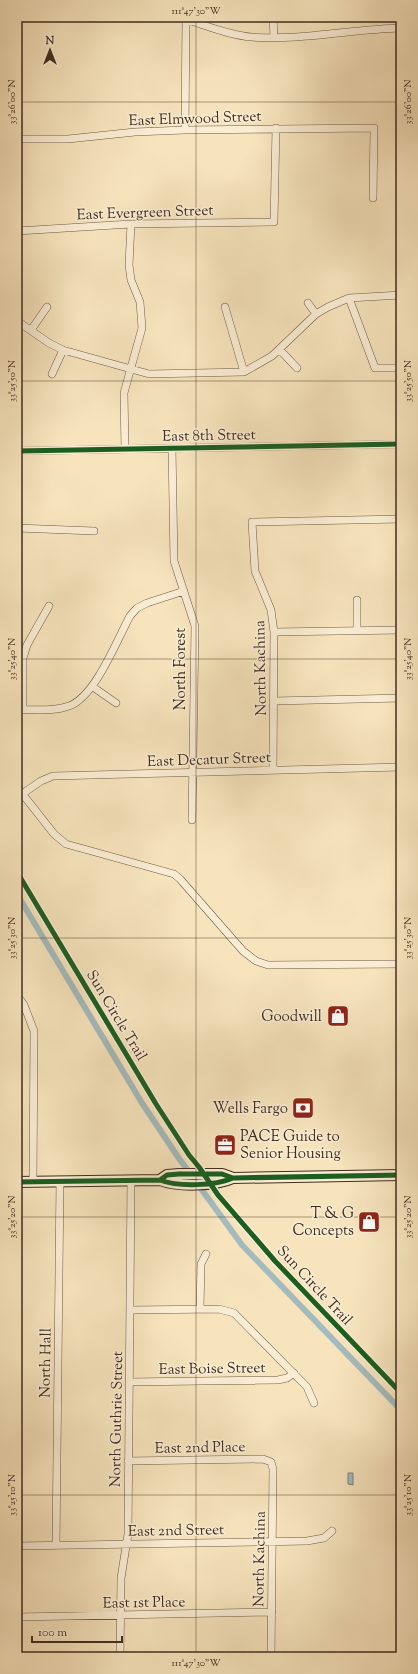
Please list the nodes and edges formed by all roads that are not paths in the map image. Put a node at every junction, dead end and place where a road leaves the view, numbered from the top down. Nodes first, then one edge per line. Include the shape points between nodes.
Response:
1 (178, 17) edge
2 (274, 17) edge
3 (186, 18) edge
4 (401, 28) edge
5 (274, 37) junction
6 (276, 128) junction
7 (185, 130) junction
8 (17, 139) edge
9 (373, 198) dead end
10 (131, 224) junction
11 (17, 231) edge
12 (401, 295) edge
13 (350, 298) junction
14 (308, 303) dead end
15 (225, 307) dead end
16 (46, 308) dead end
17 (316, 314) junction
18 (17, 321) edge
19 (31, 330) junction
20 (63, 350) junction
21 (280, 350) junction
22 (297, 368) dead end
23 (401, 368) edge
24 (131, 370) junction
25 (244, 372) junction
26 (52, 374) dead end
27 (401, 444) edge
28 (125, 448) junction
29 (172, 448) junction
30 (17, 451) edge
31 (401, 518) edge
32 (17, 528) edge
33 (94, 531) dead end
34 (184, 591) junction
35 (357, 600) dead end
36 (49, 606) dead end
37 (357, 630) junction
38 (401, 630) edge
39 (274, 632) junction
40 (93, 687) junction
41 (401, 698) edge
42 (274, 701) junction
43 (116, 703) dead end
44 (20, 709) edge
45 (401, 767) edge
46 (273, 770) junction
47 (192, 773) junction
48 (17, 787) edge
49 (22, 794) junction
50 (192, 820) dead end
51 (401, 964) edge
52 (17, 995) edge
53 (401, 1175) edge
54 (233, 1178) junction
55 (131, 1180) junction
56 (160, 1180) junction
57 (17, 1182) edge
58 (33, 1182) junction
59 (60, 1182) junction
60 (206, 1254) dead end
61 (200, 1309) junction
62 (130, 1310) junction
63 (294, 1374) junction
64 (129, 1382) junction
65 (314, 1403) dead end
66 (128, 1461) junction
67 (271, 1462) joint
68 (332, 1531) dead end
69 (273, 1542) junction
70 (127, 1544) junction
71 (56, 1545) junction
72 (17, 1546) edge
73 (272, 1612) junction
74 (120, 1616) junction
75 (17, 1617) edge
76 (120, 1657) edge
77 (271, 1657) edge

1 - 3 street
2 - 5 street
3 - 5 street via 237,34
3 - 7 street
4 - 5 street
6 - 7 street, East Elmwood Street
6 - 9 street, East Elmwood Street via 374,128
6 - 10 street, East Evergreen Street via 274,222
7 - 8 street, East Elmwood Street via 68,139
10 - 11 street, East Evergreen Street
10 - 24 street via 129,265 131,280 140,302 142,328
12 - 13 street
13 - 17 street
13 - 23 street via 376,368
14 - 17 street
15 - 25 street
16 - 19 street
17 - 21 street
18 - 19 street
19 - 20 street
20 - 24 street
20 - 26 street
21 - 22 street
21 - 25 street
24 - 25 street via 160,375
24 - 28 street via 124,393
27 - 29 street, East 8th Street
28 - 29 street, East 8th Street
28 - 30 street, East 8th Street
29 - 34 street, North Forest via 174,561
31 - 39 street, North Kachina via 252,522 255,571 271,610
32 - 33 street
34 - 40 street via 136,608
34 - 47 street, North Forest via 195,626
35 - 37 street
36 - 44 street via 27,645 23,658
37 - 38 street
37 - 39 street
39 - 42 street, North Kachina
40 - 43 street
40 - 44 street via 82,699 70,706 54,709
41 - 42 street
42 - 46 street, North Kachina
45 - 46 street, East Decatur Street
46 - 47 street, East Decatur Street
47 - 49 street, East Decatur Street via 53,776
47 - 50 street, North Forest
48 - 49 street
49 - 51 street via 54,834 66,844 174,874 243,951 256,961 268,965
52 - 58 street via 24,1005 34,1031
53 - 54 main road
54 - 56 main road via 222,1183 187,1184 171,1184
54 - 56 main road via 222,1174 179,1174 167,1175
55 - 56 main road
55 - 59 main road
55 - 62 street, North Guthrie Street
57 - 58 main road
58 - 59 main road
59 - 71 street, North Hall
60 - 61 street via 201,1264
61 - 62 street
61 - 63 street via 224,1309 234,1313
62 - 64 street, North Guthrie Street
63 - 64 street, East Boise Street via 278,1380
63 - 65 street via 309,1391
64 - 66 street, North Guthrie Street
66 - 67 street, East 2nd Place via 263,1459
66 - 70 street, North Guthrie Street
67 - 69 street, North Kachina
68 - 69 street, East 2nd Street via 324,1538 313,1541
69 - 70 street, East 2nd Street
69 - 73 street, North Kachina
70 - 71 street, East 2nd Street
70 - 74 street, North Guthrie Street via 121,1578
71 - 72 street, East 2nd Street
73 - 74 street, East 1st Place
73 - 77 street, North Kachina
74 - 75 street, East 1st Place
74 - 76 street, North Guthrie Street

